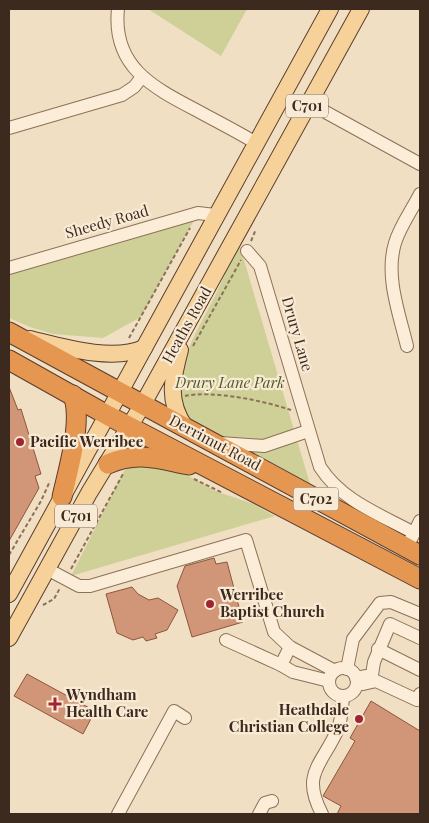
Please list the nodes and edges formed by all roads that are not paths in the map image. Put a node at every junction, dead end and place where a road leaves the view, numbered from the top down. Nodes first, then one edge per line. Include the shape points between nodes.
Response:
1 (118, 9) edge
2 (330, 9) edge
3 (361, 9) edge
4 (142, 77) junction
5 (309, 103) junction
6 (9, 128) edge
7 (256, 142) junction
8 (280, 156) junction
9 (420, 164) edge
10 (420, 194) edge
11 (215, 215) junction
12 (246, 251) road end
13 (9, 268) edge
14 (185, 329) junction
15 (12, 333) edge
16 (407, 346) dead end
17 (144, 348) junction
18 (9, 360) edge
19 (119, 392) junction
20 (73, 395) junction
21 (143, 404) junction
22 (107, 415) junction
23 (129, 426) junction
24 (185, 427) junction
25 (308, 431) junction
26 (212, 442) junction
27 (116, 468) junction
28 (208, 468) junction
29 (62, 497) junction
30 (420, 521) edge
31 (414, 545) edge
32 (397, 566) junction
33 (46, 569) junction
34 (420, 580) edge
35 (10, 593) edge
36 (420, 614) edge
37 (9, 638) edge
38 (420, 638) edge
39 (226, 640) dead end
40 (290, 647) junction
41 (378, 650) junction
42 (281, 666) junction
43 (420, 670) edge
44 (342, 676) junction
45 (420, 694) edge
46 (343, 696) junction
47 (185, 718) dead end
48 (272, 801) dead end
49 (118, 814) edge
50 (259, 814) edge
51 (322, 814) edge

1 - 4 street via 119,34 124,51
2 - 7 main road, Heaths Road / C701
3 - 5 main road, Heaths Road / C701
4 - 6 street via 122,95
4 - 7 street
5 - 8 main road, Heaths Road / C701
5 - 9 street
7 - 8 main road
7 - 11 main road, Heaths Road / C701
8 - 14 main road, Heaths Road / C701
10 - 16 street via 396,241 392,260 392,280
11 - 13 street, Sheedy Road via 198,213
11 - 17 main road, Heaths Road / C701
12 - 25 street, Drury Lane via 260,266
14 - 21 main road, Heaths Road / C701
14 - 24 main road via 173,390 174,408
15 - 17 main road via 68,348 120,354
15 - 19 highway, Derrimut Road / C702
17 - 19 main road, Heaths Road / C701
18 - 20 highway, Derrimut Road / C702
19 - 21 highway, Derrimut Road / C702
19 - 22 main road, Heaths Road / C701
20 - 22 highway, Derrimut Road / C702
20 - 29 highway via 75,430
21 - 23 main road, Heaths Road / C701
21 - 24 highway, Derrimut Road / C702
22 - 23 highway, Derrimut Road / C702
22 - 29 main road, Heaths Road / C701
23 - 27 main road, Heaths Road / C701
23 - 28 highway, Derrimut Road / C702
24 - 26 highway, Derrimut Road / C702
25 - 26 street via 264,446
25 - 31 street, Drury Lane via 320,467 331,484
26 - 31 highway, Derrimut Road / C702
27 - 28 highway via 124,457 138,456
27 - 33 main road, Heaths Road / C701
28 - 32 highway, Derrimut Road / C702
29 - 35 main road, Heaths Road / C701
30 - 31 street
31 - 32 highway
32 - 34 highway, Derrimut Road / C702
33 - 35 main road via 30,570
33 - 37 main road, Heaths Road / C701
33 - 40 street via 79,586 90,586 246,540 274,632
36 - 44 street via 391,602 380,603 353,639
38 - 41 street via 390,624
39 - 42 street
40 - 42 street
40 - 44 street
41 - 43 street
41 - 44 street via 372,675
42 - 44 street via 293,672
44 - 45 street via 376,682 417,700
44 - 46 street via 352,692
44 - 46 street via 331,690
46 - 51 street via 338,729 313,774 312,790
47 - 49 street via 174,711
48 - 50 street via 265,803

